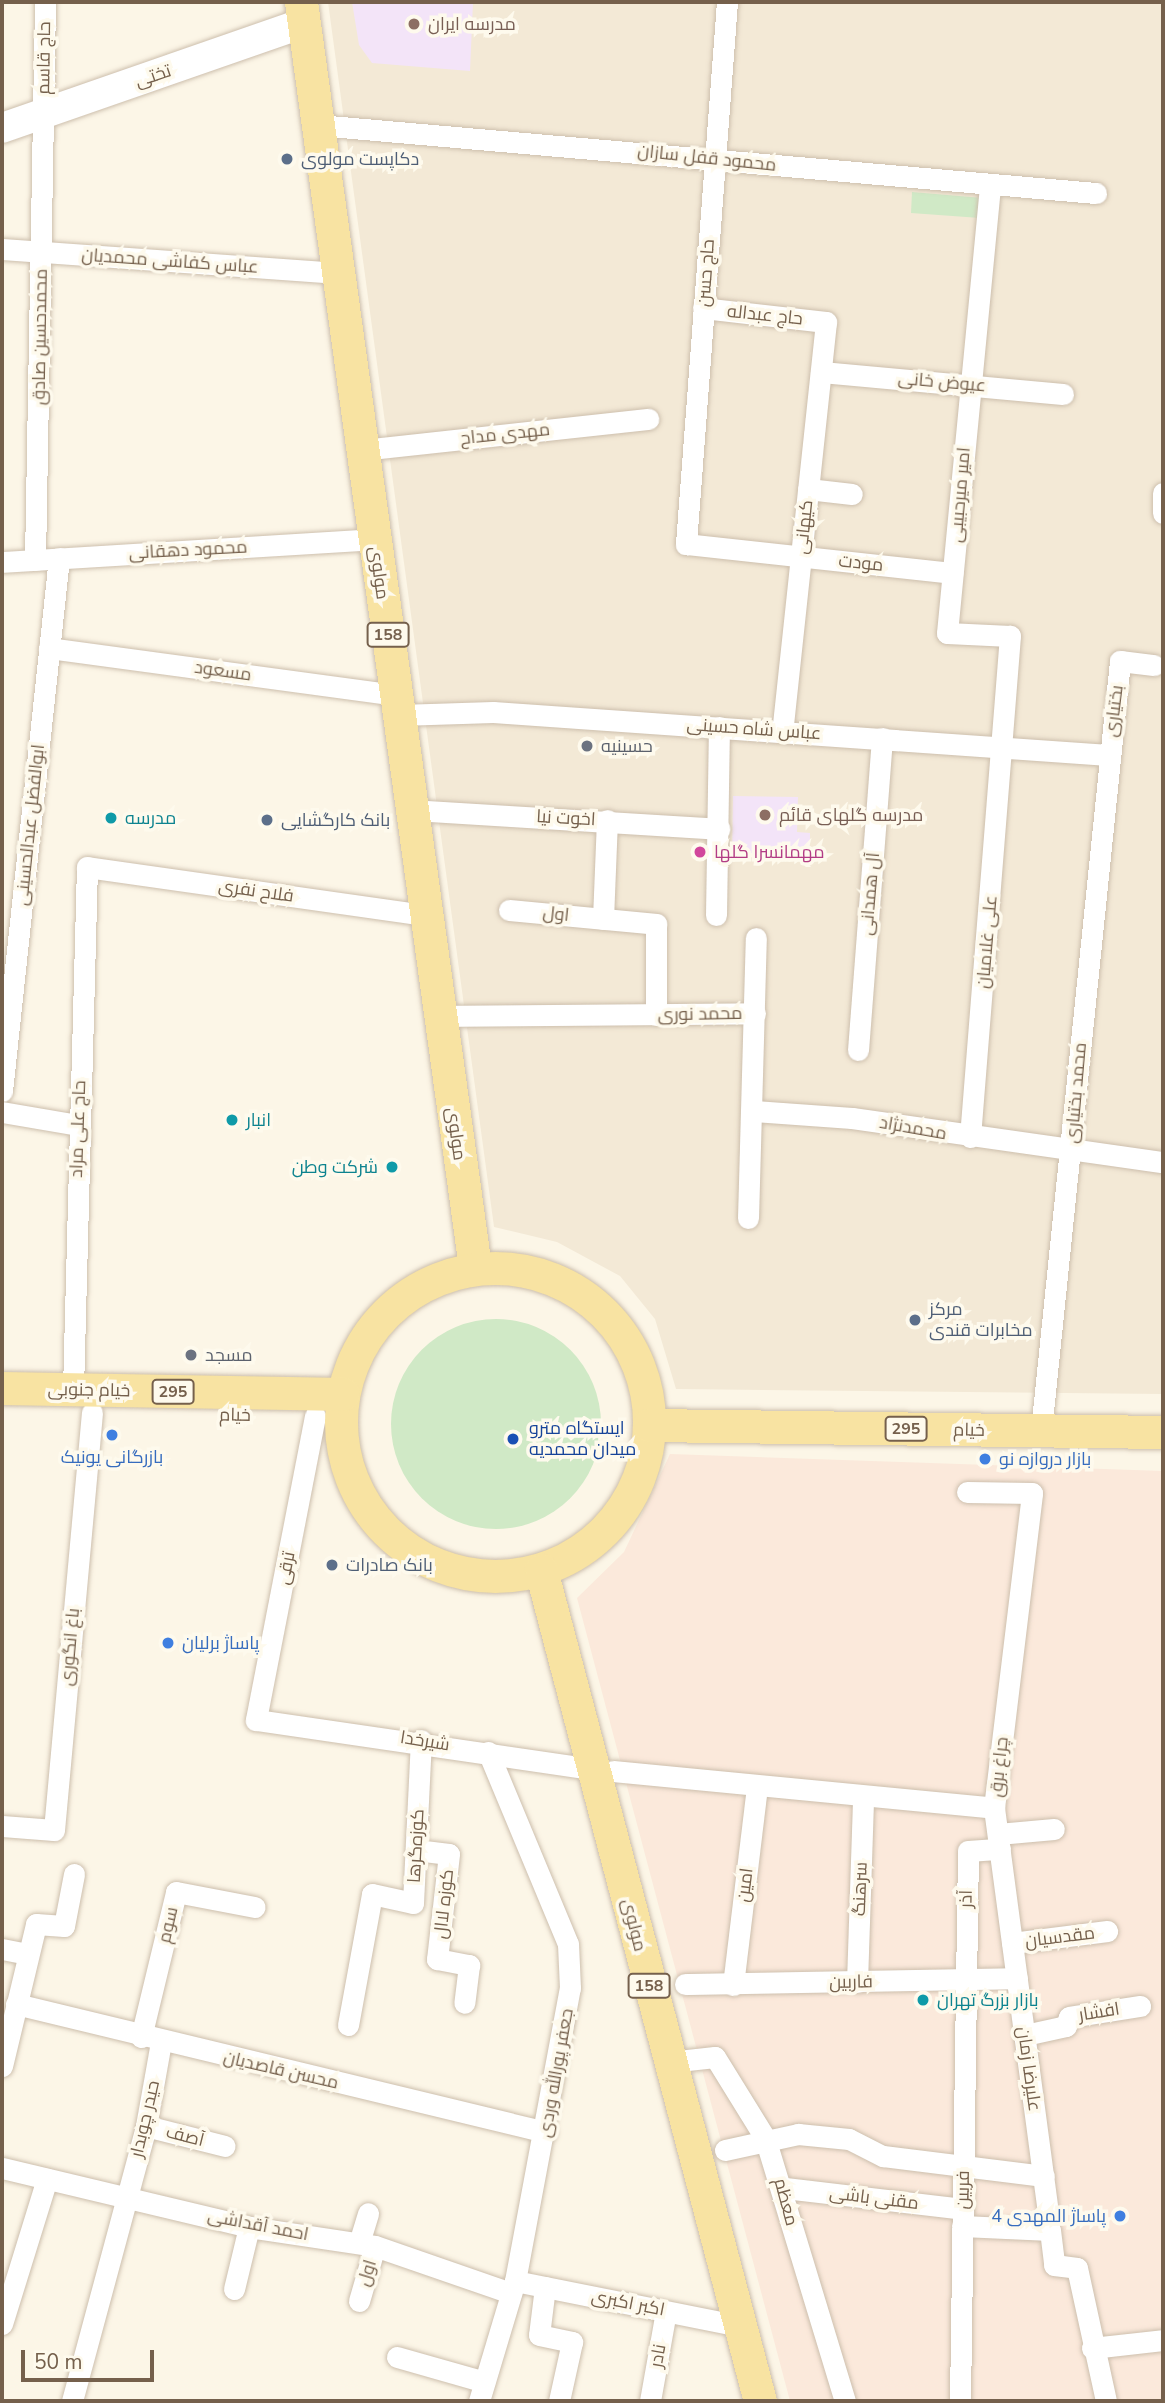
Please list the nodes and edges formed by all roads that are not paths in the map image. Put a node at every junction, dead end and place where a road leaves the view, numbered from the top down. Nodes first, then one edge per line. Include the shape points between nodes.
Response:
1 (45, 2) edge
2 (727, 2) edge
3 (302, 12) edge
4 (44, 114) junction
5 (318, 125) junction
6 (2, 128) edge
7 (715, 160) junction
8 (990, 184) junction
9 (1096, 193) dead end
10 (2, 249) edge
11 (41, 252) junction
12 (338, 273) junction
13 (704, 308) junction
14 (826, 322) joint
15 (821, 372) junction
16 (970, 384) junction
17 (1063, 394) dead end
18 (648, 419) dead end
19 (362, 450) junction
20 (808, 489) junction
21 (1163, 493) edge
22 (852, 494) dead end
23 (1163, 513) edge
24 (374, 539) junction
25 (686, 544) joint
26 (801, 556) junction
27 (59, 558) junction
28 (36, 560) junction
29 (2, 562) edge
30 (953, 573) junction
31 (49, 648) junction
32 (1154, 665) dead end
33 (397, 705) junction
34 (719, 727) junction
35 (782, 731) junction
36 (882, 738) junction
37 (1005, 747) junction
38 (1109, 755) junction
39 (412, 810) junction
40 (607, 820) junction
41 (719, 829) junction
42 (87, 867) joint
43 (509, 910) dead end
44 (426, 915) junction
45 (716, 915) dead end
46 (603, 919) junction
47 (11, 926) edge
48 (756, 938) dead end
49 (755, 1013) junction
50 (656, 1014) junction
51 (440, 1016) junction
52 (858, 1050) dead end
53 (2, 1091) edge
54 (754, 1111) junction
55 (2, 1112) edge
56 (78, 1125) junction
57 (970, 1137) junction
58 (1072, 1149) junction
59 (1163, 1162) edge
60 (748, 1218) dead end
61 (475, 1268) junction
62 (2, 1388) edge
63 (82, 1401) junction
64 (333, 1409) junction
65 (2, 1411) edge
66 (649, 1425) junction
67 (1041, 1430) junction
68 (1163, 1432) edge
69 (967, 1492) dead end
70 (541, 1570) junction
71 (256, 1720) joint
72 (421, 1740) junction
73 (488, 1752) junction
74 (603, 1770) junction
75 (757, 1786) junction
76 (863, 1797) junction
77 (994, 1808) junction
78 (2, 1826) edge
79 (1054, 1829) dead end
80 (999, 1841) junction
81 (416, 1850) junction
82 (74, 1874) dead end
83 (255, 1908) dead end
84 (1107, 1931) dead end
85 (1012, 1943) junction
86 (2, 1949) edge
87 (28, 1954) junction
88 (1017, 1978) junction
89 (964, 1980) junction
90 (857, 1982) junction
91 (685, 1984) dead end
92 (733, 1985) junction
93 (464, 2003) dead end
94 (16, 2004) junction
95 (1140, 2006) dead end
96 (348, 2025) dead end
97 (1025, 2035) junction
98 (151, 2040) junction
99 (669, 2062) junction
100 (2, 2066) edge
101 (146, 2126) junction
102 (546, 2132) junction
103 (765, 2138) junction
104 (225, 2146) dead end
105 (725, 2150) dead end
106 (963, 2165) junction
107 (2, 2168) edge
108 (1044, 2176) junction
109 (47, 2179) junction
110 (785, 2188) junction
111 (127, 2195) junction
112 (1047, 2204) dead end
113 (368, 2213) dead end
114 (962, 2218) junction
115 (249, 2227) junction
116 (367, 2244) junction
117 (513, 2287) junction
118 (545, 2287) junction
119 (234, 2289) dead end
120 (359, 2301) dead end
121 (666, 2311) junction
122 (2, 2325) edge
123 (740, 2326) junction
124 (1163, 2340) edge
125 (1092, 2348) junction
126 (397, 2357) dead end
127 (482, 2392) edge
128 (72, 2401) edge
129 (559, 2401) edge
130 (650, 2401) edge
131 (760, 2401) edge
132 (845, 2401) edge
133 (960, 2401) edge
134 (1106, 2401) edge

1 - 4 street, حاج قاسم
2 - 7 street, حاج حسن
3 - 4 main road, تختی
3 - 5 main road, مولوی / 158
4 - 6 main road, تختی
4 - 11 street, محمدحسین صادق
5 - 7 street, محمود قفل سازان
5 - 12 main road, مولوی / 158
7 - 8 street, محمود قفل سازان
7 - 13 street, حاج حسن
8 - 9 street, محمود قفل سازان
8 - 16 street, امیر میرحبیبی
10 - 11 street, عباس کفاشی محمدیان
11 - 12 street, عباس کفاشی محمدیان
11 - 28 street, محمدحسین صادق
12 - 19 main road, مولوی / 158
13 - 14 street, حاج عبداله
13 - 25 street, حاج حسن
14 - 15 street, کیهانی
15 - 16 street, عیوض خانی
15 - 20 street, کیهانی
16 - 17 street, عیوض خانی
16 - 30 street, امیر میرحبیبی
18 - 19 street, مهدی مداح
19 - 24 main road, مولوی / 158
20 - 22 street
20 - 26 street, کیهانی
21 - 23 street
24 - 27 street, محمود دهقانی
24 - 33 main road, مولوی / 158
25 - 26 street, مودت
26 - 30 street, مودت
26 - 35 street, کیهانی
27 - 28 street, محمود دهقانی
27 - 31 street, ابوالفضل عبدالحسینی
28 - 29 street, محمود دهقانی
30 - 37 street, امیر میرحبیبی via 947,632 1010,636
31 - 33 street, مسعود
31 - 47 street, ابوالفضل عبدالحسینی
32 - 38 street, بختیاری via 1120,661
33 - 34 street, عباس شاه حسینی
33 - 39 main road, مولوی / 158
34 - 35 street, عباس شاه حسینی
34 - 41 street
35 - 36 street, عباس شاه حسینی
36 - 37 street, عباس شاه حسینی
36 - 52 street, آل همدانی
37 - 38 street, عباس شاه حسینی
37 - 57 street, علی غلامیان
38 - 58 street, محمد بختیاری
39 - 40 street, اخوت نیا
39 - 44 main road, مولوی / 158
40 - 41 street, اخوت نیا
40 - 46 street
41 - 45 street
42 - 44 street, فلاح نفری
42 - 56 street, حاج علی مراد
43 - 46 street, اول
44 - 51 main road, مولوی / 158
46 - 50 street, اول via 656,924
47 - 53 street, ابوالفضل عبدالحسینی
48 - 49 street
49 - 50 street, محمد نوری
49 - 54 street, محمد نوری
50 - 51 street, محمد نوری
51 - 61 main road, مولوی / 158
54 - 57 street, محمدنژاد via 852,1118
54 - 60 street, محمد نوری
55 - 56 street
56 - 63 street, حاج علی مراد
57 - 58 street, محمدنژاد
58 - 59 street, محمدنژاد
58 - 67 street, محمد بختیاری
61 - 64 main road via 432,1280 382,1316 363,1340
61 - 66 main road via 543,1275 602,1310 639,1368
62 - 63 main road, خیام جنوبی / 295
63 - 64 main road, خیام جنوبی / 295
63 - 65 main road, 295
63 - 78 street, باغ انگوری via 54,1830
64 - 70 main road via 357,1493 378,1523 415,1555 490,1577
64 - 71 street, ترقی
66 - 67 main road, خیام / 295
66 - 70 main road via 629,1499 586,1546
67 - 68 main road, خیام / 295
69 - 77 street, چراغ برق via 1032,1493
70 - 74 main road, مولوی / 158
71 - 72 street, شیرخدا
72 - 73 street, شیرخدا
72 - 81 street, کوزه‌گرها
73 - 74 street, شیرخدا
73 - 102 street, جعفر پورالله وردی via 568,1944 570,1988
74 - 75 street, چراغ برق
74 - 99 main road, مولوی / 158
75 - 76 street, چراغ برق
75 - 92 street, امین
76 - 77 street, چراغ برق
76 - 90 street, سرهنگ
77 - 80 street, علیرضا زمان
79 - 80 street
80 - 85 street, علیرضا زمان
80 - 89 street, آذر via 968,1851
81 - 93 street, کوزه لاال via 449,1854 437,1959 468,1965
81 - 96 street, کوزه‌گرها via 413,1903 372,1894
82 - 87 street via 64,1926 36,1924
83 - 98 street, سوم via 176,1892
84 - 85 street, مقدسیان
85 - 88 street, علیرضا زمان
86 - 87 street
87 - 94 street
88 - 89 street, فاربین
88 - 97 street, علیرضا زمان
89 - 90 street, فاربین
89 - 106 street, فربین
90 - 92 street, فاربین
91 - 92 street, فاربین
94 - 98 street, محسن قاصدیان
94 - 100 street
95 - 97 street, افشار via 1069,2017 1066,2026
97 - 108 street, علیرضا زمان
98 - 101 street, حیدر چوبدار
98 - 102 street, محسن قاصدیان
99 - 103 street, معظم via 715,2057
99 - 123 main road, مولوی / 158
101 - 104 street, آصف
101 - 111 street, حیدر چوبدار
102 - 117 street, جعفر پورالله وردی
103 - 105 street
103 - 106 street via 849,2139 883,2155
103 - 110 street, معظم
106 - 108 street
106 - 114 street, فربین
107 - 109 street, احمد آقداشی
108 - 112 street, علیرضا زمان
109 - 111 street, احمد آقداشی
109 - 122 street
110 - 114 street, مقنی باشی
110 - 132 street, معظم via 809,2299
111 - 115 street, احمد آقداشی
111 - 128 street, حیدر چوبدار
113 - 116 street, اول
114 - 125 street, مقنی باشی via 1051,2230 1054,2264 1077,2268
114 - 133 street, فربین
115 - 116 street, احمد آقداشی
115 - 119 street
116 - 117 street, احمد آقداشی
116 - 120 street, اول
117 - 118 street, اکبر اکبری
117 - 127 street, جعفر پورالله وردی
118 - 121 street, اکبر اکبری
118 - 129 street via 539,2335 572,2342
121 - 123 street, اکبر اکبری
121 - 130 street, نادر
123 - 131 main road, مولوی / 158
124 - 125 street
125 - 134 street
126 - 127 street

